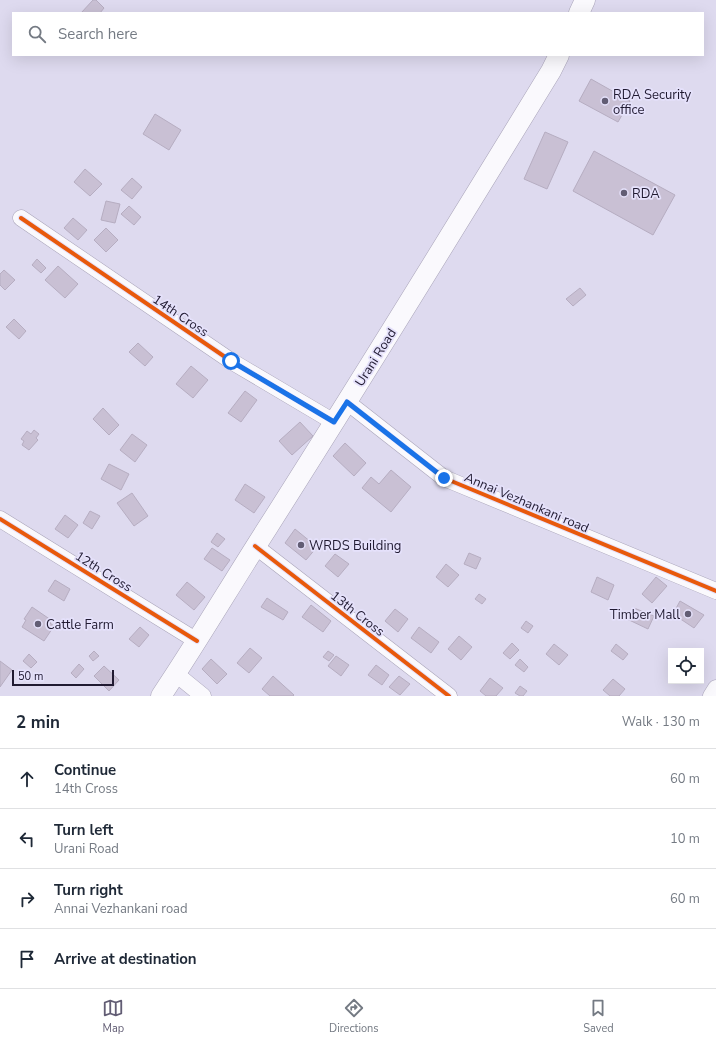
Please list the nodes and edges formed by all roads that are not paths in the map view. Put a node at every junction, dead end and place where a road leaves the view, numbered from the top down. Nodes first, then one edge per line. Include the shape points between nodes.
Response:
1 (585, 0) edge
2 (579, 12) edge
3 (558, 56) edge
4 (21, 218) dead end
5 (347, 402) junction
6 (334, 422) junction
7 (0, 519) edge
8 (255, 546) junction
9 (716, 591) edge
10 (197, 641) junction
11 (176, 674) junction
12 (716, 688) edge
13 (161, 696) edge
14 (203, 696) edge
15 (449, 696) edge
16 (711, 696) edge

1 - 2 main road
3 - 5 main road, Urani Road
4 - 6 street, 14th Cross via 231,361
5 - 6 main road, Urani Road
5 - 9 street, Annai Vezhankani road via 444,478
6 - 8 main road, Urani Road
7 - 10 street, 12th Cross
8 - 10 main road, Urani Road
8 - 15 street, 13th Cross
10 - 11 main road, Urani Road
11 - 13 main road, Urani Road
11 - 14 street
12 - 16 street

